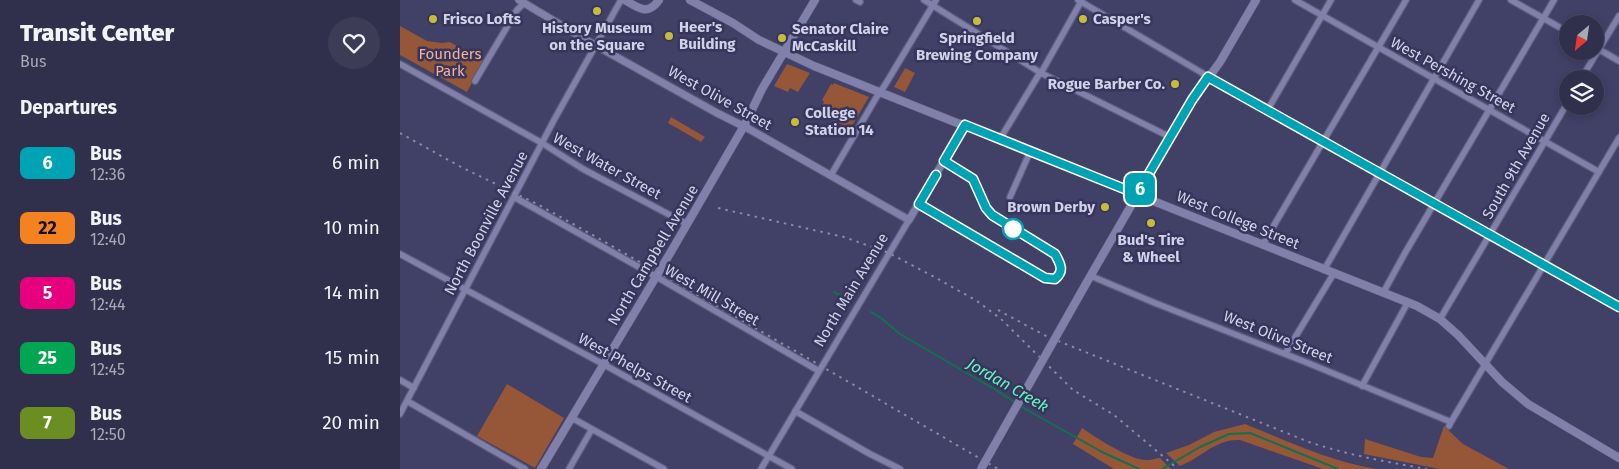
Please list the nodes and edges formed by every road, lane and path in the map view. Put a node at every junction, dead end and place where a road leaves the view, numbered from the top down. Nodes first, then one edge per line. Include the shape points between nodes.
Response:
1 (621, 0) edge
2 (625, 0) edge
3 (659, 0) edge
4 (690, 0) edge
5 (815, 0) edge
6 (924, 0) edge
7 (1256, 0) edge
8 (1295, 0) edge
9 (1331, 0) edge
10 (1406, 0) edge
11 (1479, 0) edge
12 (1511, 0) edge
13 (1554, 0) edge
14 (1080, 1) edge
15 (521, 2) edge
16 (935, 3) edge
17 (1322, 15) junction
18 (1619, 16) edge
19 (1544, 19) junction
20 (1559, 27) edge
21 (1604, 38) edge
22 (595, 44) junction
23 (1378, 48) junction
24 (1604, 52) edge
25 (785, 53) junction
26 (1619, 61) edge
27 (400, 64) edge
28 (1041, 72) junction
29 (1208, 77) junction
30 (1433, 79) junction
31 (475, 81) dead end
32 (880, 92) junction
33 (1488, 109) junction
34 (1267, 111) junction
35 (1560, 115) edge
36 (965, 125) junction
37 (744, 126) junction
38 (1170, 138) junction
39 (1619, 138) edge
40 (1000, 139) junction
41 (1544, 140) junction
42 (1323, 142) junction
43 (542, 143) junction
44 (1030, 152) junction
45 (1599, 172) junction
46 (1378, 173) junction
47 (831, 175) junction
48 (1137, 194) junction
49 (514, 197) junction
50 (1010, 197) dead end
51 (1434, 204) junction
52 (909, 220) junction
53 (687, 224) junction
54 (1491, 235) junction
55 (1263, 244) junction
56 (400, 254) edge
57 (1544, 265) junction
58 (1324, 270) junction
59 (1334, 273) junction
60 (656, 277) junction
61 (1089, 279) junction
62 (466, 289) junction
63 (1383, 293) junction
64 (1408, 302) junction
65 (1619, 307) edge
66 (1440, 319) junction
67 (1285, 354) junction
68 (603, 364) junction
69 (1486, 365) junction
70 (819, 370) junction
71 (400, 380) edge
72 (1362, 386) junction
73 (414, 388) junction
74 (407, 401) junction
75 (795, 411) junction
76 (400, 414) edge
77 (572, 418) junction
78 (592, 429) junction
79 (769, 456) junction
80 (1619, 458) edge
81 (525, 469) edge
82 (541, 469) edge
83 (569, 469) edge
84 (664, 469) edge
85 (761, 469) edge
86 (792, 469) edge
87 (900, 469) edge
88 (981, 469) edge

1 - 22 street, North Boonville Avenue
2 - 3 main road via 643,9 652,7
4 - 25 main road, West College Street
5 - 25 main road, North Campbell Avenue
6 - 16 street
7 - 29 main road
8 - 17 street, West Pershing Street
9 - 17 street
10 - 23 street
11 - 30 street
12 - 19 street
13 - 19 street
14 - 28 street
14 - 29 street
15 - 22 street, West Olive Street
15 - 31 street
16 - 28 street
16 - 32 street
17 - 23 street, West Pershing Street
17 - 34 street
18 - 21 street
19 - 20 street
19 - 33 street
22 - 37 street, West Olive Street
22 - 43 street, North Boonville Avenue
23 - 30 street, West Pershing Street
23 - 42 street
24 - 26 street
25 - 32 main road, West College Street
25 - 37 main road, North Campbell Avenue
27 - 43 street, West Water Street
28 - 38 street
28 - 40 street
29 - 34 street
29 - 38 main road
30 - 33 street, West Pershing Street
30 - 46 street
32 - 36 main road, West College Street
32 - 47 street
33 - 41 street, West Pershing Street
33 - 51 street
34 - 42 street
35 - 41 street, South 9th Avenue
36 - 40 main road, West College Street
36 - 52 street, North Main Avenue
37 - 47 street, West Olive Street
37 - 53 main road, North Campbell Avenue
38 - 48 main road
39 - 45 street
40 - 44 main road, West College Street
41 - 45 street, West Pershing Street
41 - 54 street, South 9th Avenue
42 - 46 street
42 - 55 street
43 - 49 street, North Boonville Avenue
43 - 53 street, West Water Street via 583,169
44 - 48 main road, West College Street
44 - 50 street
45 - 57 street
46 - 51 street
46 - 58 street
47 - 52 street, West Olive Street
48 - 55 main road, West College Street
48 - 61 main road
49 - 60 street, West Mill Street
49 - 62 street, North Boonville Avenue
51 - 54 street
51 - 63 street
52 - 70 street, North Main Avenue
53 - 60 main road, North Campbell Avenue
54 - 57 street
54 - 66 street, South 9th Avenue
55 - 58 main road, West College Street
56 - 62 street, West Phelps Street
57 - 65 street
57 - 69 street
58 - 59 main road, West College Street
59 - 63 main road, West College Street
59 - 67 street
60 - 68 main road, North Campbell Avenue
60 - 70 street, West Mill Street
61 - 67 street, West Olive Street
61 - 88 main road, bridge
62 - 68 street, West Phelps Street
62 - 73 street, North Boonville Avenue
63 - 64 main road, West College Street
64 - 66 main road, West College Street
64 - 72 street
66 - 69 main road, West College Street
67 - 72 street, West Olive Street
68 - 77 main road, North Campbell Avenue
68 - 79 street, West Phelps Street
69 - 72 street, West Olive Street via 1450,424
69 - 80 main road, West College Street via 1528,404
70 - 75 street, North Main Avenue
71 - 73 street
73 - 74 street, North Boonville Avenue
74 - 76 street, North Boonville Avenue
74 - 81 street
75 - 79 street, North Main Avenue
75 - 87 street
77 - 78 street
77 - 82 main road, North Campbell Avenue
78 - 83 street
78 - 84 street
79 - 85 street, North Main Avenue
79 - 86 street, West Phelps Street

